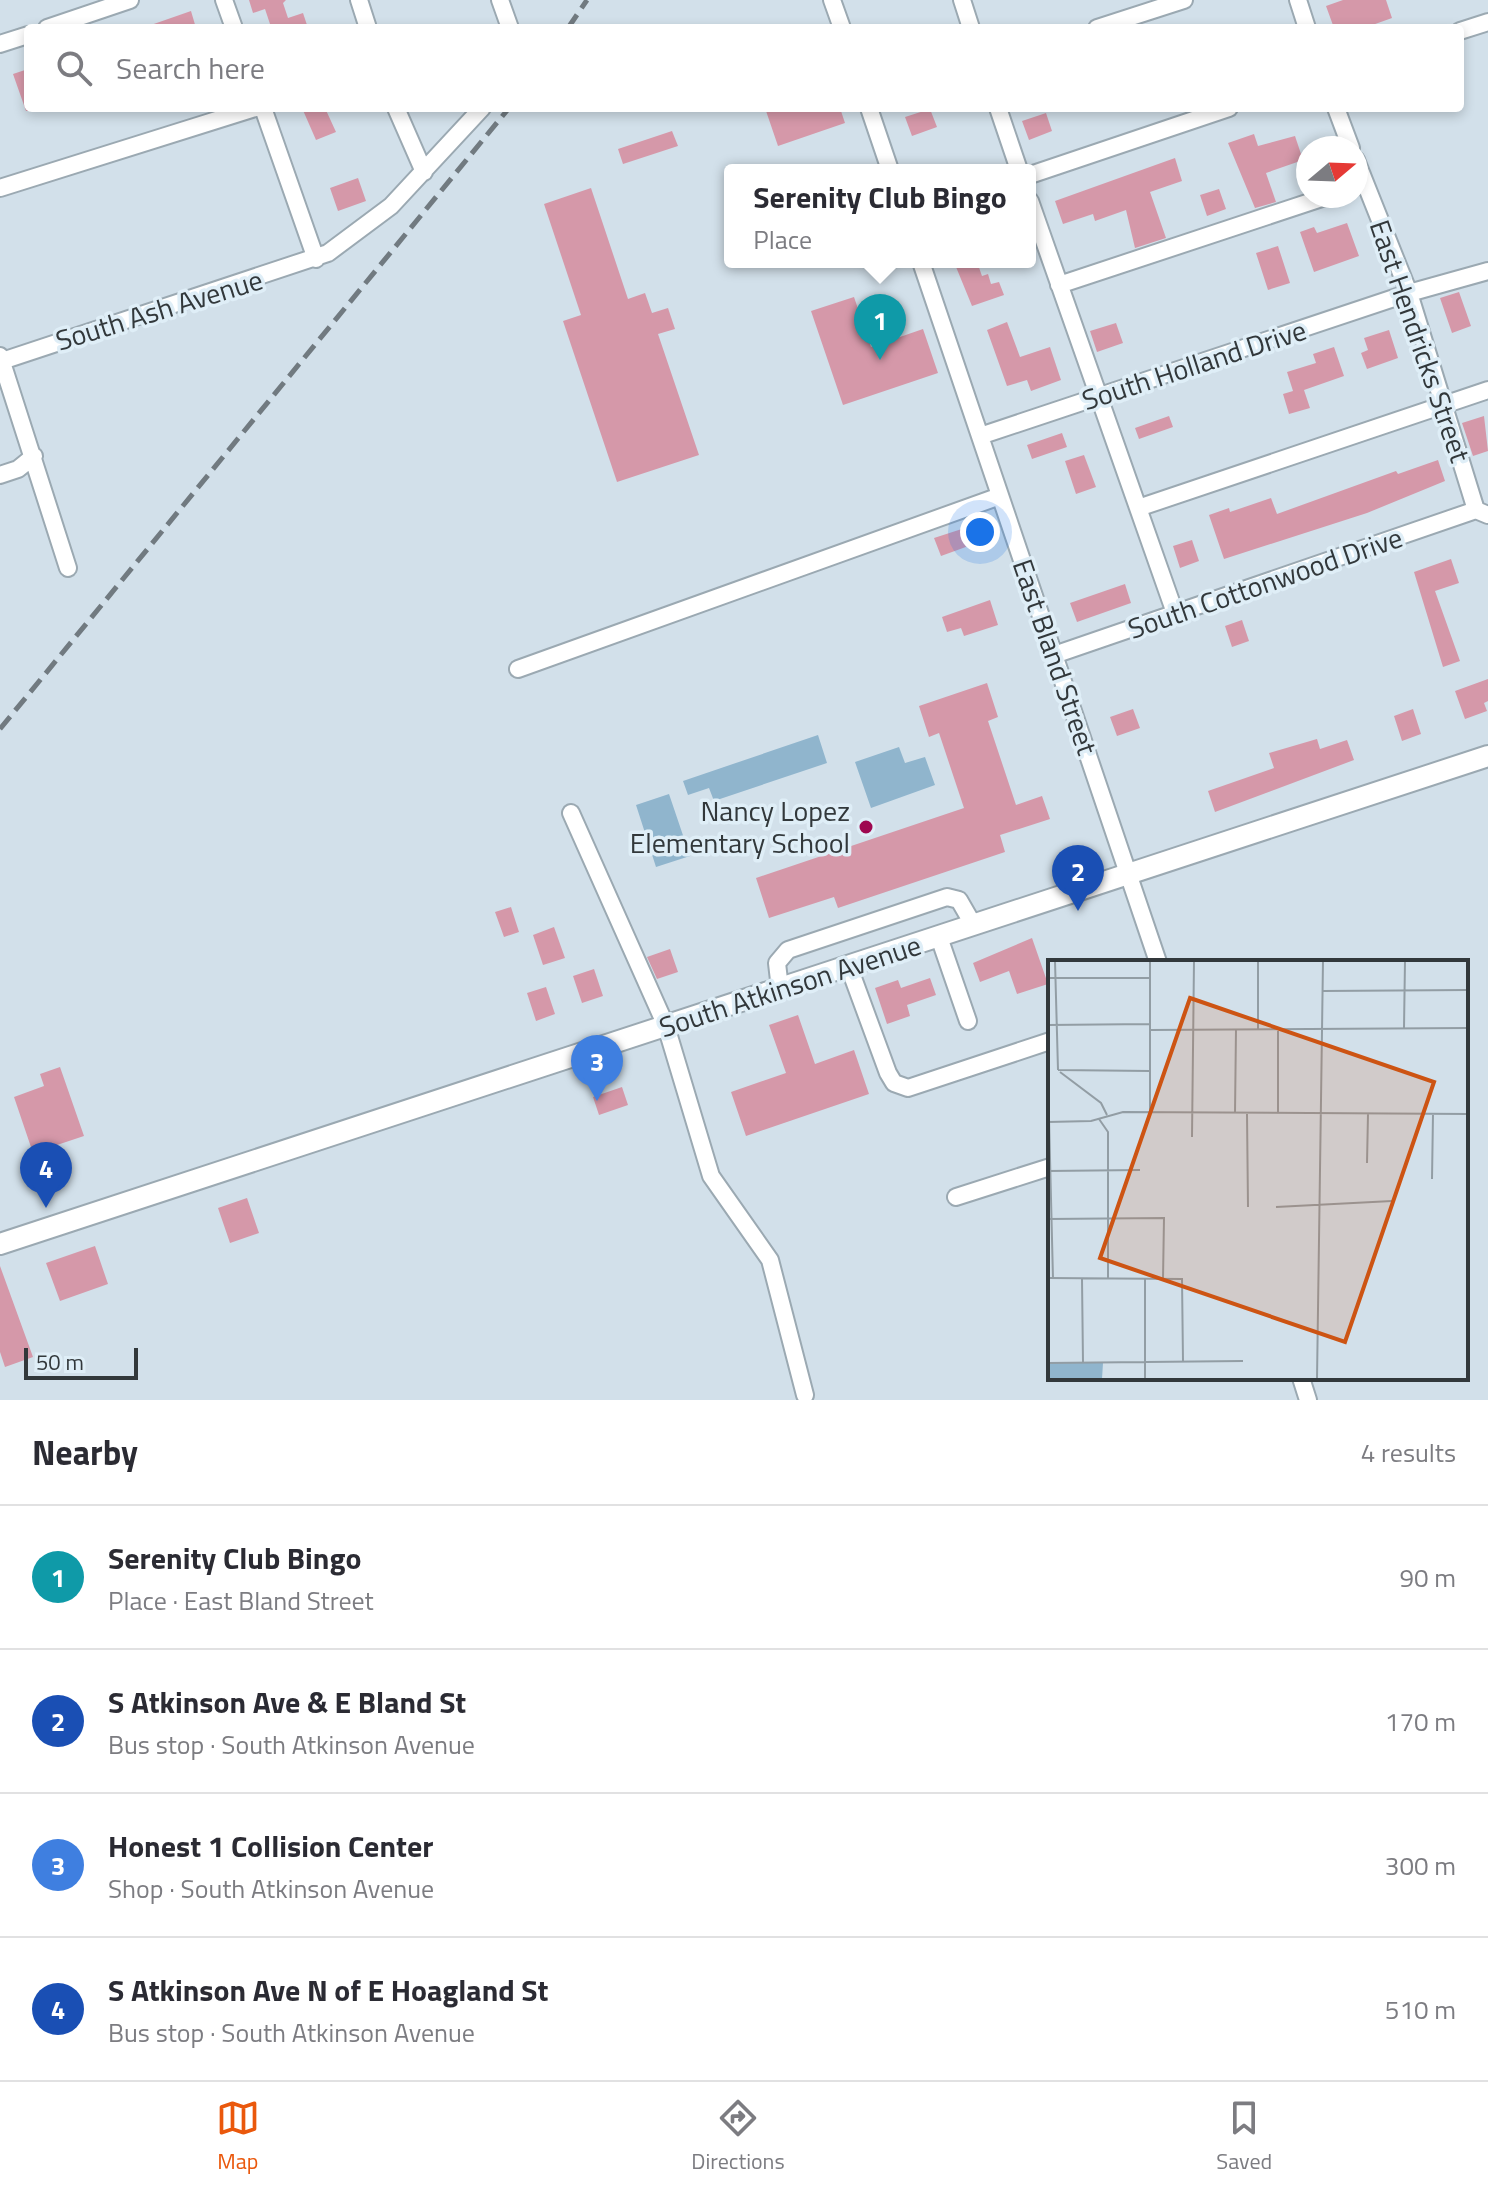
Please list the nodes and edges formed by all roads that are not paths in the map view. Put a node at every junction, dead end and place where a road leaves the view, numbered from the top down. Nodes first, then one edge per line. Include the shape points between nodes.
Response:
1 (130, 0) edge
2 (224, 0) edge
3 (359, 0) edge
4 (500, 0) edge
5 (832, 0) edge
6 (962, 0) edge
7 (1184, 0) edge
8 (1298, 0) edge
9 (1488, 22) edge
10 (59, 24) edge
11 (233, 24) edge
12 (367, 24) edge
13 (509, 24) edge
14 (841, 24) edge
15 (970, 24) edge
16 (1109, 24) edge
17 (1306, 24) edge
18 (1464, 30) edge
19 (24, 36) edge
20 (0, 44) edge
21 (242, 112) edge
22 (264, 112) edge
23 (398, 112) edge
24 (478, 112) edge
25 (870, 112) edge
26 (999, 112) edge
27 (1217, 112) edge
28 (1338, 112) edge
29 (1346, 136) edge
30 (888, 164) edge
31 (1017, 164) edge
32 (424, 172) junction
33 (1036, 173) edge
34 (0, 188) edge
35 (1368, 201) edge
36 (1296, 207) edge
37 (1036, 218) edge
38 (316, 259) junction
39 (923, 268) edge
40 (1488, 271) edge
41 (1059, 285) junction
42 (1409, 293) junction
43 (1, 358) edge
44 (1488, 390) edge
45 (1099, 397) junction
46 (1442, 406) junction
47 (980, 436) junction
48 (34, 456) junction
49 (0, 475) edge
50 (1000, 496) junction
51 (1138, 508) junction
52 (1482, 513) edge
53 (68, 568) dead end
54 (1175, 613) junction
55 (1054, 655) junction
56 (518, 669) dead end
57 (1488, 756) edge
58 (571, 813) dead end
59 (1128, 875) junction
60 (974, 926) junction
61 (939, 937) junction
62 (1157, 960) edge
63 (849, 967) junction
64 (780, 989) junction
65 (968, 1021) dead end
66 (666, 1026) junction
67 (1048, 1042) edge
68 (1048, 1168) edge
69 (956, 1197) dead end
70 (0, 1244) edge
71 (1302, 1380) edge
72 (805, 1395) dead end
73 (1308, 1400) edge

1 - 10 street
2 - 11 street
3 - 12 street
4 - 13 street
5 - 14 street
6 - 15 street
7 - 16 street
8 - 17 street
9 - 18 street
19 - 20 street
21 - 34 street
22 - 38 street
23 - 32 street
24 - 32 street, South Ash Avenue
25 - 30 street
26 - 31 street
27 - 33 street
28 - 29 street
32 - 38 street, South Ash Avenue via 371,224
35 - 42 street, East Hendricks Street
36 - 41 street
37 - 41 street
38 - 43 street, South Ash Avenue
39 - 47 street, East Bland Street
40 - 42 street, South Holland Drive
41 - 45 street
42 - 45 street, South Holland Drive
42 - 46 street, East Hendricks Street
43 - 48 street
44 - 46 street
45 - 47 street, South Holland Drive
45 - 51 street
46 - 51 street
46 - 52 street, East Hendricks Street
47 - 50 street, East Bland Street
48 - 49 street
48 - 53 street
50 - 55 street, East Bland Street
50 - 56 street
51 - 54 street
52 - 54 street, South Cottonwood Drive
54 - 55 street, South Cottonwood Drive
55 - 59 street, East Bland Street
57 - 59 main road, South Atkinson Avenue
58 - 66 street
59 - 60 main road, South Atkinson Avenue
59 - 62 street, East Bland Street
60 - 61 main road, South Atkinson Avenue
60 - 64 street via 953,898 918,907 788,950 777,963
61 - 63 main road, South Atkinson Avenue
61 - 65 street
63 - 64 main road, South Atkinson Avenue
63 - 67 street via 894,1083 908,1088
64 - 66 main road, South Atkinson Avenue
66 - 70 main road, South Atkinson Avenue
66 - 72 street via 711,1176 770,1260
68 - 69 street
71 - 73 street

